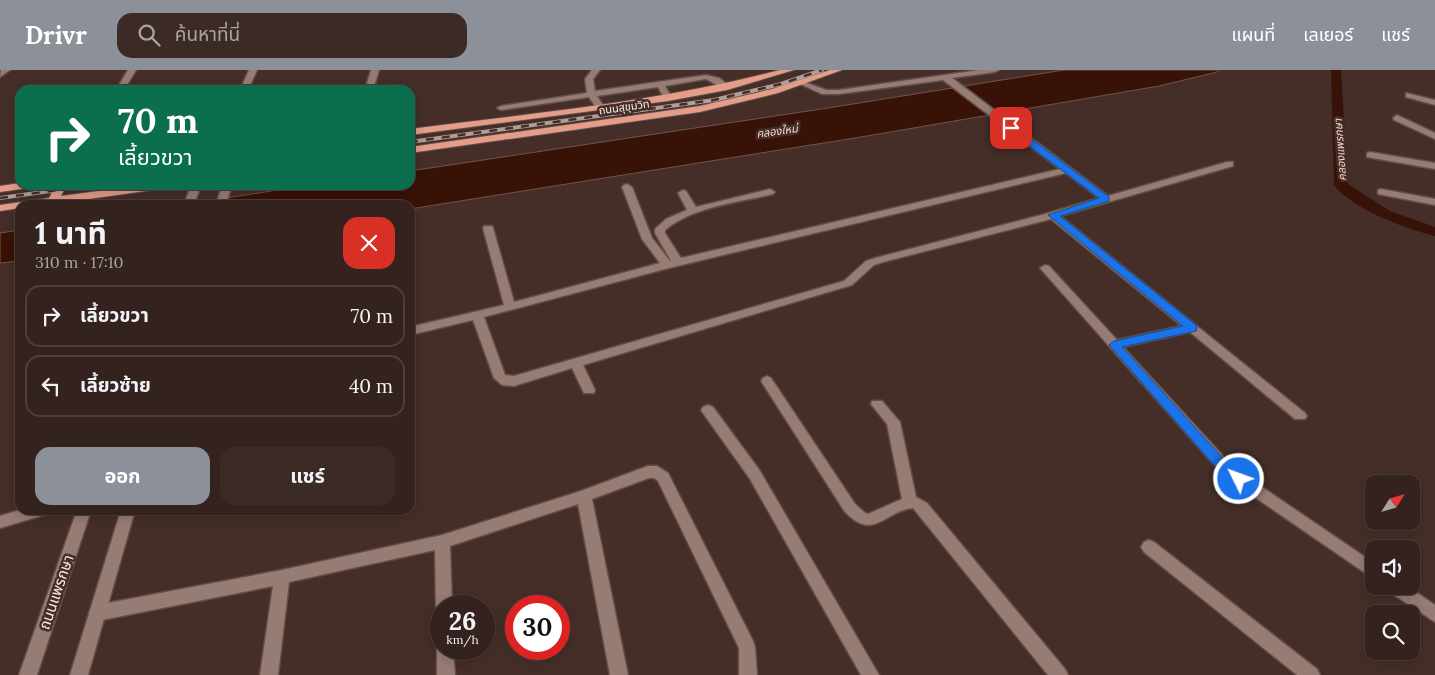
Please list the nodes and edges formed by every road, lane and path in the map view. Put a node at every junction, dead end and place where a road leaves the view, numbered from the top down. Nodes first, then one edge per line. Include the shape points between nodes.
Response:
1 (6, 70) edge
2 (132, 70) edge
3 (253, 70) edge
4 (375, 70) edge
5 (596, 70) edge
6 (790, 70) edge
7 (838, 70) edge
8 (989, 70) edge
9 (0, 75) edge
10 (945, 77) junction
11 (660, 84) junction
12 (802, 84) junction
13 (123, 85) edge
14 (246, 85) edge
15 (370, 85) edge
16 (727, 88) junction
17 (592, 94) junction
18 (1409, 94) dead end
19 (668, 98) junction
20 (1435, 103) edge
21 (600, 107) junction
22 (501, 108) dead end
23 (1397, 118) dead end
24 (415, 131) edge
25 (1435, 136) edge
26 (415, 149) edge
27 (1370, 155) dead end
28 (1230, 164) dead end
29 (1435, 166) edge
30 (1067, 170) junction
31 (15, 187) edge
32 (627, 187) dead end
33 (0, 189) edge
34 (131, 190) edge
35 (770, 192) dead end
36 (1381, 192) dead end
37 (683, 193) dead end
38 (1106, 199) junction
39 (60, 200) edge
40 (1435, 202) edge
41 (15, 206) edge
42 (0, 208) edge
43 (693, 211) junction
44 (1053, 215) junction
45 (488, 228) dead end
46 (678, 263) junction
47 (667, 266) junction
48 (1045, 268) dead end
49 (510, 307) junction
50 (478, 314) junction
51 (1192, 328) junction
52 (415, 330) edge
53 (1114, 345) junction
54 (576, 363) junction
55 (767, 381) dead end
56 (589, 390) dead end
57 (877, 404) dead end
58 (708, 410) dead end
59 (1300, 416) dead end
60 (584, 496) junction
61 (910, 502) junction
62 (24, 515) edge
63 (82, 515) edge
64 (127, 515) edge
65 (0, 522) edge
66 (442, 542) junction
67 (1149, 547) dead end
68 (1365, 566) edge
69 (282, 577) junction
70 (444, 595) edge
71 (1407, 595) edge
72 (98, 613) junction
73 (1435, 614) edge
74 (445, 660) edge
75 (28, 675) edge
76 (79, 675) edge
77 (270, 675) edge
78 (446, 675) edge
79 (619, 675) edge
80 (748, 675) edge
81 (870, 675) edge
82 (1059, 675) edge
83 (1311, 675) edge

1 - 9 street
2 - 13 street
3 - 14 street
4 - 15 street
5 - 17 street via 588,80
6 - 16 highway, ถนนสุขุมวิท
7 - 12 highway, ถนนสุขุมวิท
8 - 10 street
10 - 12 street via 832,92
10 - 30 street
11 - 16 street via 706,77
11 - 17 street
11 - 19 street
12 - 26 highway, ถนนสุขุมวิท via 700,109
16 - 19 highway, ถนนสุขุมวิท
17 - 21 street
17 - 22 street
18 - 20 street
19 - 21 highway, ถนนสุขุมวิท
21 - 24 highway, ถนนสุขุมวิท
23 - 25 street
27 - 29 street
28 - 38 street
30 - 38 street
30 - 46 street
31 - 33 highway
32 - 47 street via 647,239
34 - 39 highway
35 - 43 street
36 - 40 street
37 - 43 street
38 - 44 street
41 - 42 highway
43 - 46 street via 673,219 660,229
44 - 51 street
44 - 54 street via 879,260 870,263 848,283
45 - 49 street
46 - 47 street
47 - 49 street
48 - 53 street
49 - 50 street
50 - 52 street
50 - 54 street via 500,378 506,382
51 - 53 street
51 - 59 street
53 - 68 street via 1229,472
54 - 56 street
55 - 61 street via 859,517 869,520
57 - 61 street via 894,422
58 - 81 street via 755,476
60 - 66 street
60 - 79 street
60 - 80 street via 648,472 657,472 663,477 747,647
61 - 82 street via 922,507
62 - 65 street
63 - 75 street, ถนนแพรกษา
64 - 72 street
66 - 69 street
66 - 70 street
67 - 83 street
69 - 72 street
69 - 77 street
71 - 73 street
72 - 76 street
74 - 78 street

